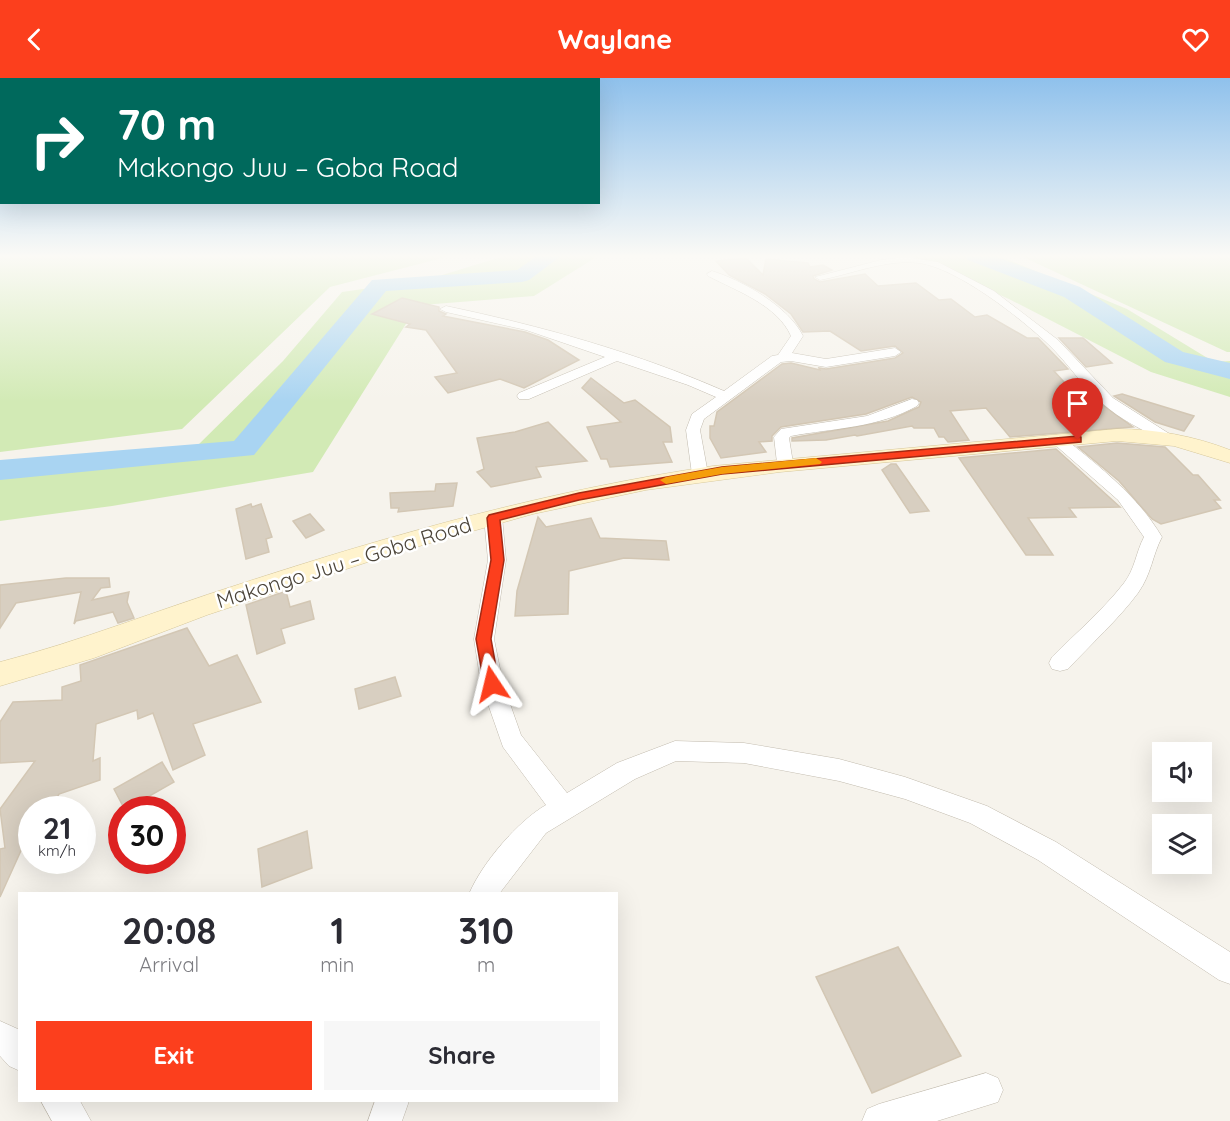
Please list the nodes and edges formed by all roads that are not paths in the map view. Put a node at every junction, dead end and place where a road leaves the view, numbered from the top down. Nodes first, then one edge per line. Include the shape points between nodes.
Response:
1 (765, 305) edge
2 (1004, 305) edge
3 (446, 309) dead end
4 (895, 352) dead end
5 (616, 356) junction
6 (783, 357) junction
7 (524, 396) dead end
8 (725, 396) junction
9 (912, 403) dead end
10 (1169, 438) junction
11 (1059, 441) junction
12 (1228, 458) edge
13 (785, 463) junction
14 (700, 474) junction
15 (493, 518) junction
16 (1060, 663) dead end
17 (0, 674) edge
18 (564, 808) junction
19 (484, 892) edge
20 (1230, 969) edge
21 (0, 1037) edge
22 (18, 1053) edge
23 (986, 1090) dead end
24 (58, 1102) edge
25 (392, 1102) edge
26 (74, 1121) edge
27 (385, 1121) edge
28 (879, 1121) edge

1 - 6 street via 783,315 797,336
2 - 10 street via 1053,343 1115,406
3 - 5 street via 529,327
4 - 6 street via 826,363
5 - 7 street
5 - 8 street
6 - 8 street
8 - 14 street via 697,417 693,430
9 - 13 street via 868,418 786,432 781,437
10 - 11 street, Makongo Juu – Goba Road via 1143,434
10 - 12 street, Makongo Juu – Goba Road
11 - 13 street, Makongo Juu – Goba Road
11 - 16 street via 1129,500 1153,537 1131,588
13 - 14 street, Makongo Juu – Goba Road
14 - 15 street, Makongo Juu – Goba Road via 579,496
15 - 17 street, Makongo Juu – Goba Road via 321,568
15 - 18 street via 497,560 484,639 492,684 511,740
18 - 19 street via 537,824
18 - 20 street via 626,771 675,752 744,753 839,770 906,788 978,814 1047,851
21 - 22 street
23 - 28 street
24 - 26 street
25 - 27 street

